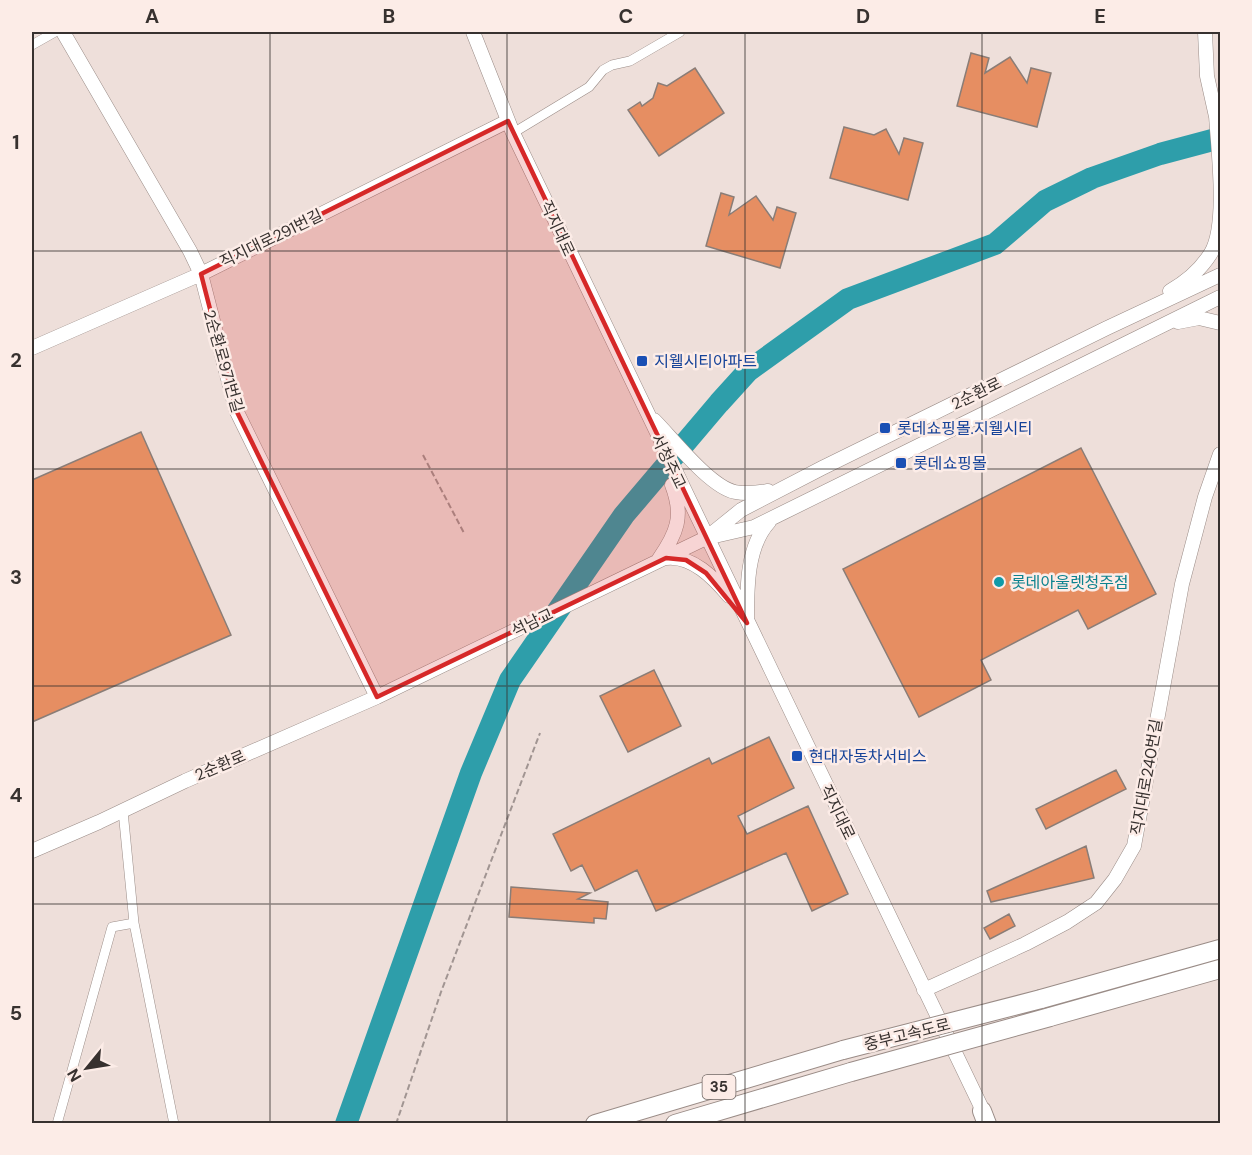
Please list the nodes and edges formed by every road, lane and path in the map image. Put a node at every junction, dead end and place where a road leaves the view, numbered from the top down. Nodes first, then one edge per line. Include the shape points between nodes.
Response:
1 (56, 32) edge
2 (63, 32) edge
3 (473, 32) edge
4 (680, 32) edge
5 (1205, 32) edge
6 (32, 45) edge
7 (1218, 121) edge
8 (510, 127) junction
9 (1221, 138) edge
10 (1220, 201) edge
11 (201, 274) junction
12 (1221, 275) edge
13 (1221, 297) edge
14 (1221, 323) edge
15 (1165, 324) junction
16 (1107, 328) junction
17 (32, 348) edge
18 (648, 418) junction
19 (1221, 454) edge
20 (423, 455) dead end
21 (782, 489) junction
22 (683, 500) junction
23 (773, 518) junction
24 (464, 533) dead end
25 (706, 538) junction
26 (656, 561) junction
27 (747, 623) junction
28 (409, 681) joint
29 (377, 697) junction
30 (540, 734) dead end
31 (123, 811) junction
32 (32, 851) edge
33 (134, 923) junction
34 (1221, 950) edge
35 (1221, 969) edge
36 (924, 990) junction
37 (986, 1119) edge
38 (57, 1124) edge
39 (174, 1124) edge
40 (396, 1124) edge
41 (595, 1124) edge
42 (675, 1124) edge

1 - 6 street
2 - 11 street, 2순환로971번길
3 - 8 street, 직지대로
4 - 8 street via 630,61 603,70 589,87
5 - 7 street via 1207,76
7 - 9 street
7 - 10 street
8 - 11 street, 직지대로291번길
8 - 18 street, 직지대로
10 - 16 street via 1216,241 1193,275
11 - 17 street, 직지대로291번길
11 - 29 street, 2순환로971번길 via 236,410
12 - 16 street, 2순환로
13 - 15 street, 2순환로
14 - 15 street via 1199,318
15 - 23 street, 2순환로
16 - 21 street, 2순환로
18 - 21 street via 714,483 733,492 753,494
18 - 22 street, 서청주교
19 - 36 street, 직지대로240번길 via 1182,584 1134,846 1116,879 1096,903 1067,922
20 - 24 path
21 - 25 street, 2순환로 via 741,510
22 - 25 street, 직지대로
22 - 26 street via 667,547
23 - 25 street, 2순환로 via 754,527
23 - 27 street via 758,536 747,591
25 - 26 street, 2순환로
25 - 27 street, 직지대로
26 - 27 street via 680,558 706,573
26 - 28 street, 석남교
27 - 36 street, 직지대로
28 - 29 street, 2순환로
29 - 31 street, 2순환로
30 - 40 path via 441,992
31 - 32 street, 2순환로
31 - 33 street
33 - 38 street via 112,927
33 - 39 street
34 - 41 highway, 중부고속도로 / 35, bridge via 843,1050
35 - 42 highway, 중부고속도로 / 35, bridge
36 - 37 street, 직지대로

